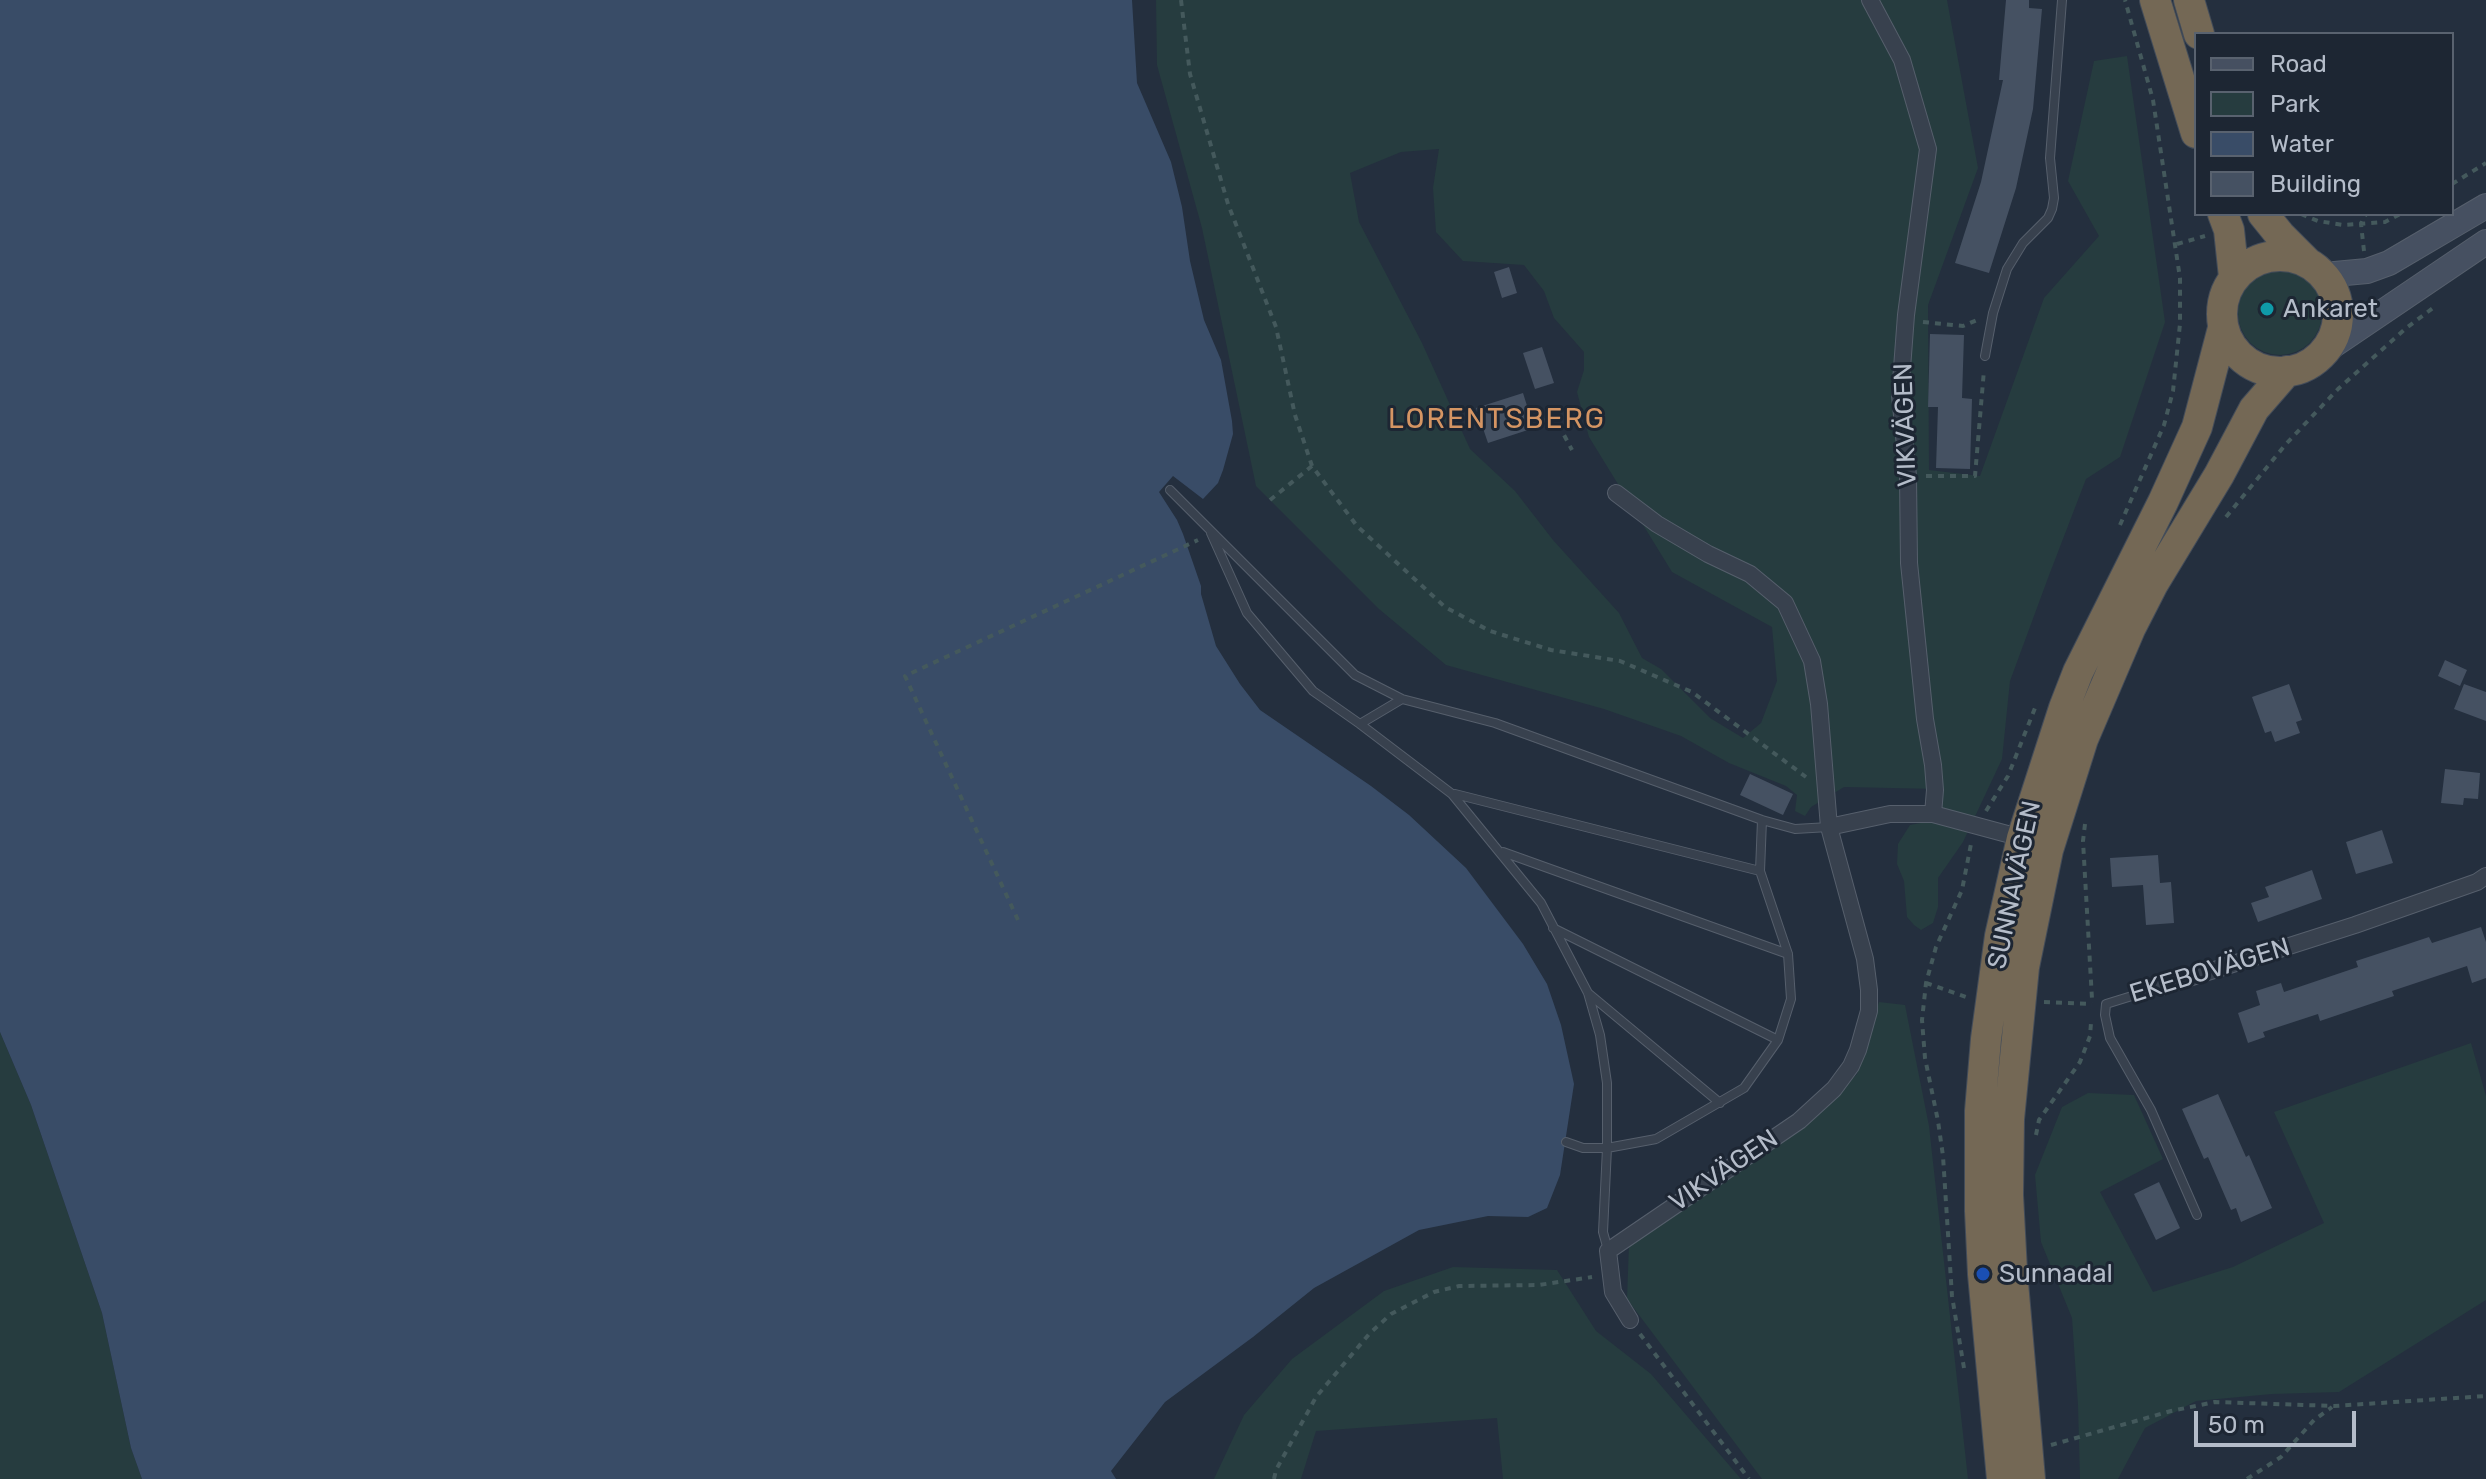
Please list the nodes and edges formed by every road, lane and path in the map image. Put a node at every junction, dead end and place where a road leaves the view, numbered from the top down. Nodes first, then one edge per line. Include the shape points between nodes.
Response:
1 (1181, 0) edge
2 (1870, 0) edge
3 (2062, 0) edge
4 (2155, 0) edge
5 (2189, 0) edge
6 (2198, 32) edge
7 (2194, 127) edge
8 (2486, 163) edge
9 (2454, 183) edge
10 (2486, 206) edge
11 (2224, 216) edge
12 (2265, 216) edge
13 (2306, 216) edge
14 (2365, 216) edge
15 (2396, 216) edge
16 (2361, 224) junction
17 (2486, 242) edge
18 (2316, 269) junction
19 (2234, 277) junction
20 (2440, 302) dead end
21 (1993, 313) junction
22 (1906, 315) junction
23 (2223, 328) junction
24 (2322, 353) junction
25 (1985, 356) joint
26 (2287, 371) junction
27 (1539, 422) dead end
28 (1572, 450) dead end
29 (1312, 466) junction
30 (1908, 476) junction
31 (1170, 490) dead end
32 (1616, 493) dead end
33 (1270, 500) dead end
34 (2222, 522) dead end
35 (1209, 528) junction
36 (1198, 540) dead end
37 (1402, 699) junction
38 (1360, 724) junction
39 (1452, 794) junction
40 (1826, 794) junction
41 (2087, 811) dead end
42 (1933, 814) junction
43 (1762, 820) junction
44 (1829, 827) junction
45 (2022, 838) junction
46 (1501, 852) junction
47 (1760, 871) junction
48 (2486, 876) edge
49 (1018, 920) dead end
50 (1553, 928) junction
51 (1788, 954) junction
52 (1926, 983) dead end
53 (2161, 987) joint
54 (1588, 993) junction
55 (1972, 1000) dead end
56 (2042, 1002) dead end
57 (2093, 1004) junction
58 (2106, 1004) junction
59 (1778, 1040) junction
60 (1720, 1103) junction
61 (1566, 1142) dead end
62 (2033, 1145) dead end
63 (1607, 1148) junction
64 (2197, 1215) dead end
65 (1608, 1251) junction
66 (1610, 1274) junction
67 (1630, 1320) joint
68 (2486, 1396) edge
69 (2334, 1406) junction
70 (2052, 1454) dead end
71 (1274, 1479) edge
72 (1749, 1479) edge
73 (2002, 1479) edge
74 (2030, 1479) edge
75 (2247, 1479) edge

1 - 29 path via 1190,74 1228,204 1276,327
2 - 22 street, VIKVÄGEN via 1902,60 1928,149
3 - 21 lane via 2050,158 2052,209 2007,269
4 - 7 highway
5 - 6 highway
8 - 9 path
10 - 18 street via 2389,263 2367,271
11 - 19 highway
12 - 18 highway
13 - 16 path
14 - 16 path
15 - 16 path
17 - 24 street
18 - 19 highway via 2290,256 2267,257
18 - 24 highway via 2333,290 2338,315
19 - 23 highway via 2223,301
20 - 34 path via 2338,389
21 - 22 path via 1963,326
21 - 25 lane
22 - 30 street, VIKVÄGEN via 1900,395
23 - 26 highway via 2236,353 2251,364
23 - 45 highway, SUNNAVÄGEN via 2197,427 2078,672
24 - 26 highway
25 - 30 path via 1975,476
26 - 74 highway, SUNNAVÄGEN via 2254,409 2130,629 2083,739 2048,850 2024,967 2009,1119 2012,1271
27 - 28 path via 1555,418
29 - 33 path
29 - 40 path via 1357,526 1445,607 1490,631 1551,650 1620,661 1692,692
30 - 42 street, VIKVÄGEN via 1909,563 1933,765
31 - 35 lane
32 - 40 street, VIKVÄGEN via 1657,524 1750,574 1785,603 1812,661
35 - 37 lane via 1355,675
35 - 38 lane via 1247,613 1313,691
36 - 49 path via 905,676
37 - 38 lane
37 - 43 lane via 1495,723
38 - 39 lane
39 - 46 lane
39 - 47 lane
40 - 44 street, VIKVÄGEN
41 - 57 path via 2083,841
42 - 44 street via 1890,814
42 - 45 street
43 - 44 lane via 1795,829
43 - 47 lane
44 - 65 street, VIKVÄGEN via 1869,976 1869,1011 1851,1066 1799,1121
45 - 73 highway, SUNNAVÄGEN via 2000,936 1980,1111 1983,1274
46 - 50 lane via 1541,903
46 - 51 lane
47 - 51 lane
48 - 53 street, EKEBOVÄGEN
50 - 54 lane
50 - 59 lane
51 - 59 lane via 1791,999
52 - 55 path
53 - 58 lane, EKEBOVÄGEN
54 - 60 lane
54 - 63 lane via 1607,1083
56 - 57 path
57 - 58 path
57 - 62 path via 2090,1036 2080,1062 2039,1120
58 - 64 lane, EKEBOVÄGEN via 2110,1038 2151,1110
59 - 60 lane via 1744,1088
60 - 63 lane via 1656,1139
61 - 63 lane
63 - 65 lane via 1603,1232
65 - 66 street
66 - 67 street via 1613,1292
66 - 71 path via 1539,1285 1459,1286 1391,1314 1316,1397
67 - 72 path
68 - 69 path
69 - 70 path via 2215,1402 2051,1445
69 - 75 path via 2281,1457

